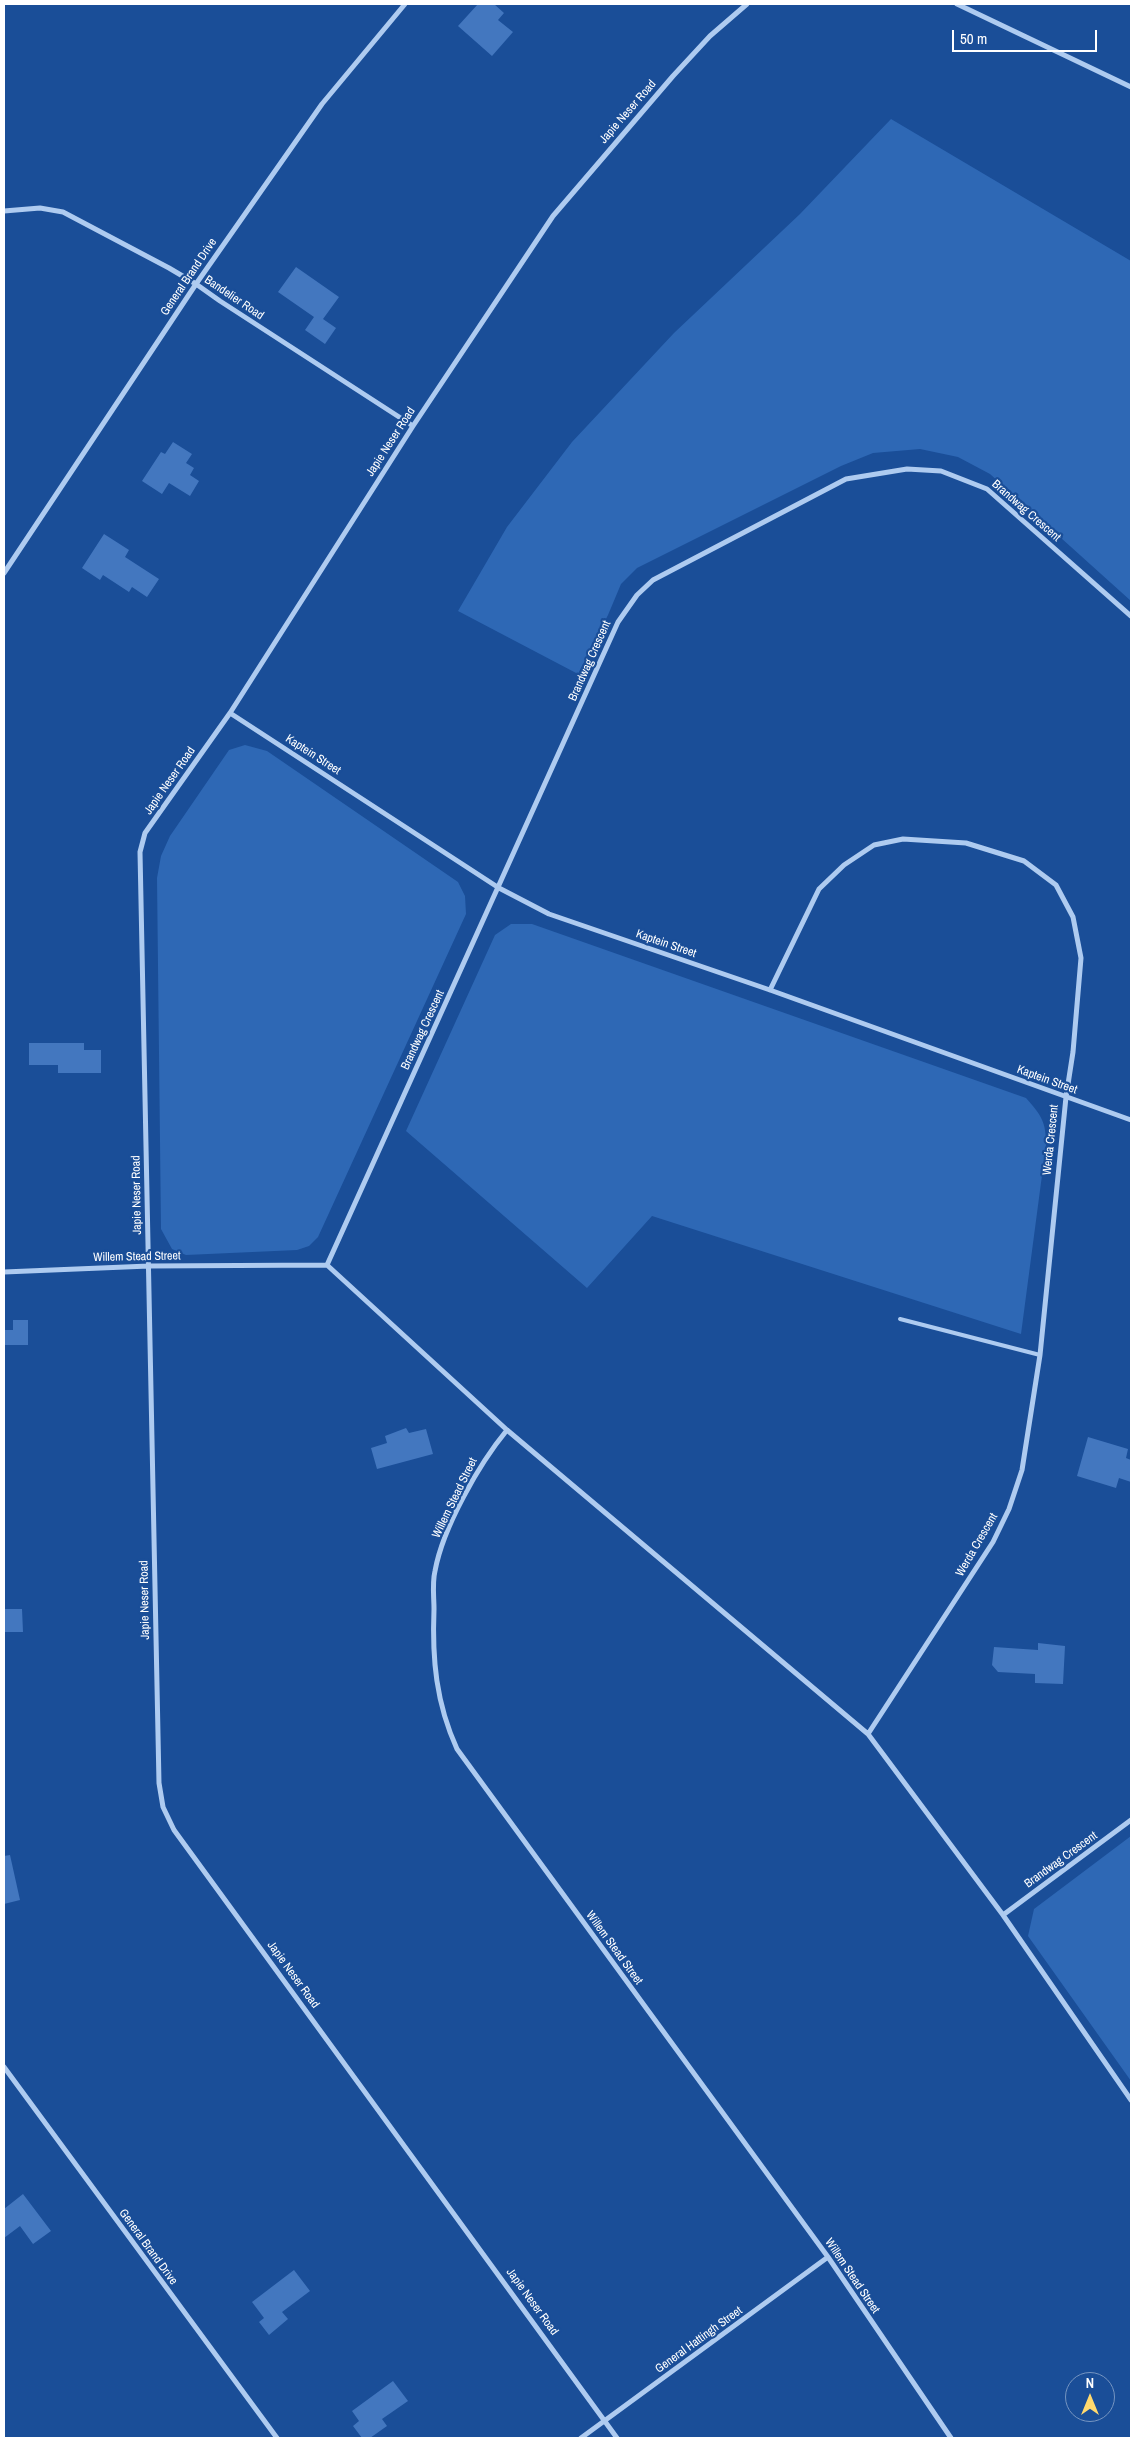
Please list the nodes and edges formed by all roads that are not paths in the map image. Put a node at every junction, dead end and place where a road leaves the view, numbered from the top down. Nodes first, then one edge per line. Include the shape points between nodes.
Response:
1 (405, 4) edge
2 (747, 4) edge
3 (956, 4) edge
4 (1131, 87) edge
5 (4, 211) edge
6 (196, 284) junction
7 (413, 426) junction
8 (4, 572) edge
9 (1131, 616) edge
10 (230, 713) junction
11 (499, 888) junction
12 (770, 990) junction
13 (1066, 1097) junction
14 (1131, 1120) edge
15 (327, 1265) junction
16 (149, 1266) junction
17 (4, 1272) edge
18 (900, 1319) dead end
19 (1040, 1355) junction
20 (507, 1430) junction
21 (868, 1734) junction
22 (1131, 1820) edge
23 (1003, 1915) junction
24 (4, 2067) edge
25 (1131, 2100) edge
26 (828, 2257) junction
27 (606, 2420) junction
28 (277, 2438) edge
29 (581, 2438) edge
30 (618, 2438) edge
31 (950, 2438) edge

1 - 6 street, General Brand Drive via 322,104
2 - 7 street, Japie Neser Road via 710,36 673,76 553,216
3 - 4 street
5 - 6 street, Bandelier Road via 40,208 64,212
6 - 7 street, Bandelier Road
6 - 8 street, General Brand Drive
7 - 10 street, Japie Neser Road
9 - 11 street, Brandwag Crescent via 987,489 941,471 907,469 846,479 673,568 637,595 618,622
10 - 11 street, Kaptein Street
10 - 16 street, Japie Neser Road via 145,833 140,852
11 - 12 street, Kaptein Street via 549,914
11 - 15 street, Brandwag Crescent
12 - 13 street, Kaptein Street
12 - 13 street, Werda Crescent via 819,889 844,865 874,845 903,839 966,843 1024,862 1056,885 1073,917 1081,958
13 - 14 street, Kaptein Street
13 - 19 street, Werda Crescent
15 - 16 street, Willem Stead Street
15 - 20 street
16 - 17 street, Willem Stead Street
16 - 27 street, Japie Neser Road via 159,1783 163,1807 174,1830
18 - 19 lane
19 - 21 street, Werda Crescent via 1022,1470 1008,1510 993,1542
20 - 21 street
20 - 26 street, Willem Stead Street via 488,1454 450,1527 435,1571 434,1670 445,1722 457,1749
21 - 23 street
22 - 23 street, Brandwag Crescent
23 - 25 street
24 - 28 street, General Brand Drive
26 - 27 street, General Hattingh Street
26 - 31 street, Willem Stead Street
27 - 29 street, General Hattingh Street
27 - 30 street, Japie Neser Road

